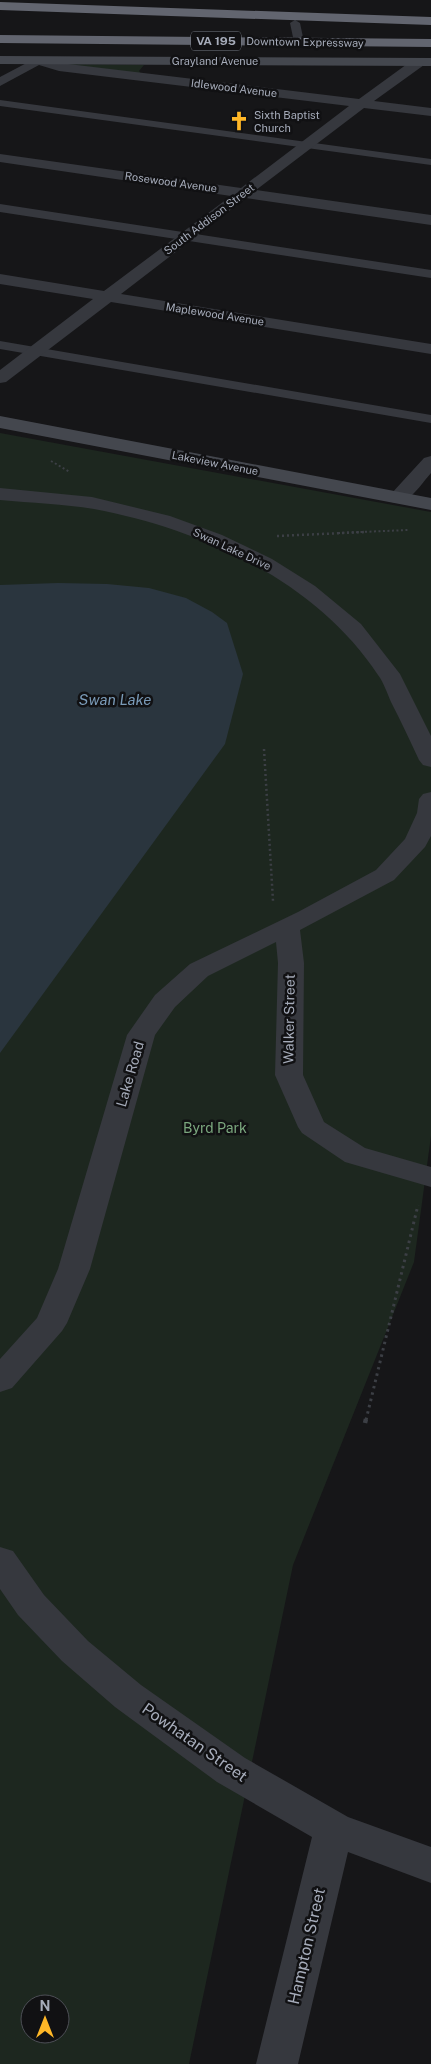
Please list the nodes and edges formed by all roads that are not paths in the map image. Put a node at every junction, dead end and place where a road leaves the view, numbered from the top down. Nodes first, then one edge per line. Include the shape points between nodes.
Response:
1 (0, 6) edge
2 (59, 21) dead end
3 (295, 22) junction
4 (431, 22) edge
5 (0, 39) edge
6 (299, 42) junction
7 (431, 43) edge
8 (0, 60) edge
9 (38, 61) junction
10 (169, 61) junction
11 (425, 62) edge
12 (155, 78) junction
13 (0, 82) edge
14 (0, 103) edge
15 (362, 103) junction
16 (431, 112) edge
17 (307, 145) junction
18 (0, 149) edge
19 (0, 158) edge
20 (431, 162) edge
21 (248, 189) junction
22 (0, 208) edge
23 (431, 210) edge
24 (431, 220) edge
25 (186, 237) junction
26 (0, 265) edge
27 (431, 274) edge
28 (0, 279) edge
29 (122, 285) junction
30 (107, 296) junction
31 (431, 335) edge
32 (0, 345) edge
33 (431, 349) edge
34 (36, 351) junction
35 (0, 378) edge
36 (431, 419) edge
37 (0, 422) edge
38 (431, 462) edge
39 (0, 494) edge
40 (398, 498) junction
41 (431, 504) edge
42 (431, 760) edge
43 (431, 799) edge
44 (281, 929) junction
45 (431, 1177) edge
46 (0, 1380) edge
47 (0, 1561) edge
48 (334, 1829) junction
49 (431, 1865) edge
50 (278, 2064) edge

1 - 4 highway
2 - 3 highway, Downtown Expressway / VA 195
3 - 4 highway, Downtown Expressway / VA 195
3 - 6 lane
5 - 6 highway, Downtown Expressway / VA 195
6 - 7 highway, Downtown Expressway / VA 195
8 - 9 street, Grayland Avenue
9 - 10 street, Grayland Avenue
9 - 12 street, Idlewood Avenue via 59,67
9 - 13 street
10 - 11 street, Grayland Avenue
10 - 12 street via 153,68
11 - 15 street, South Addison Street
12 - 15 street, Idlewood Avenue
14 - 17 lane
15 - 16 street, Idlewood Avenue
15 - 17 street, South Addison Street
17 - 20 lane
17 - 21 street, South Addison Street
18 - 21 street, Rosewood Avenue
19 - 21 street, Rosewood Avenue
21 - 23 street, Rosewood Avenue
21 - 24 street, Rosewood Avenue
21 - 25 street, South Addison Street
22 - 25 lane
25 - 27 lane
25 - 29 street, South Addison Street
26 - 29 street, Maplewood Avenue
28 - 30 street, Maplewood Avenue
29 - 30 street, South Addison Street
29 - 31 street, Maplewood Avenue
30 - 33 street, Maplewood Avenue
30 - 34 street, South Addison Street
32 - 34 lane
34 - 35 street, South Addison Street
34 - 36 lane
37 - 40 street, Lakeview Avenue
38 - 40 street
39 - 42 street, Swan Lake Drive via 112,507 164,520 265,563 308,590 353,629 389,674
40 - 41 street, Lakeview Avenue
43 - 44 street, Lake Road via 429,813 416,842 385,875
44 - 45 street, Walker Street via 290,963 289,1074 312,1128 355,1155
44 - 46 street, Lake Road via 199,970 165,1001 141,1035 74,1269 51,1323
47 - 48 street, Powhatan Street via 31,1605 75,1651 128,1696 231,1770
48 - 49 street, Powhatan Street
48 - 50 street, Hampton Street

